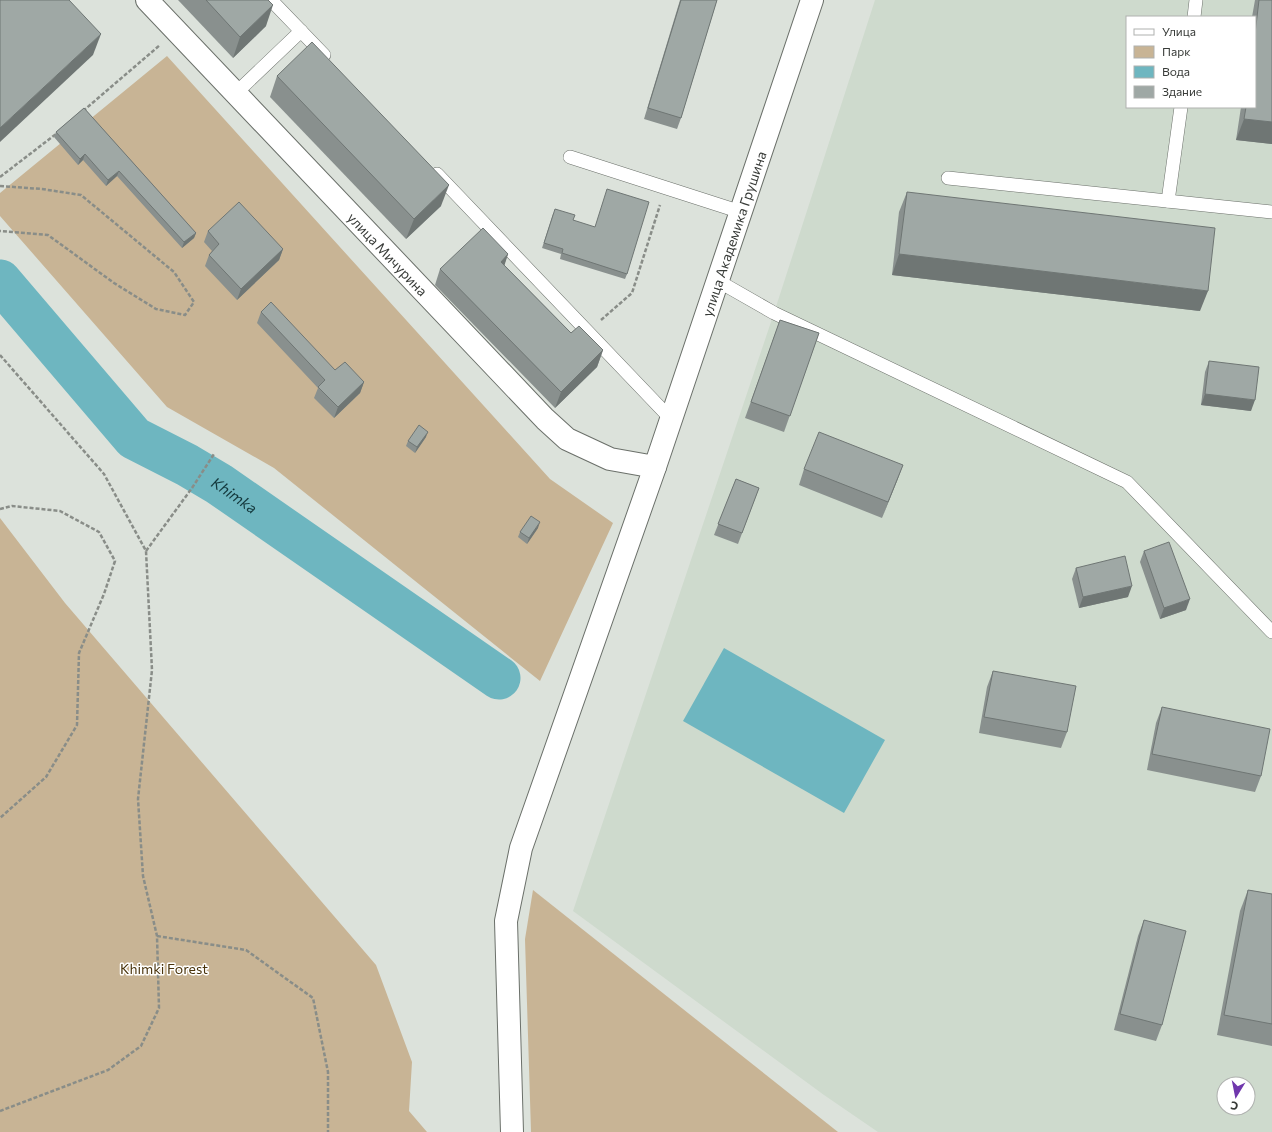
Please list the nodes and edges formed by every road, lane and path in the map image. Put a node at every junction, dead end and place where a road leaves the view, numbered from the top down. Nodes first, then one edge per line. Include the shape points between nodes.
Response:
1 (147, 0) edge
2 (271, 0) edge
3 (812, 0) edge
4 (1196, 0) edge
5 (1194, 16) edge
6 (177, 31) junction
7 (301, 31) junction
8 (334, 66) edge
9 (236, 93) junction
10 (1182, 108) edge
11 (80, 114) edge
12 (62, 129) edge
13 (570, 157) dead end
14 (428, 164) edge
15 (0, 177) edge
16 (948, 178) dead end
17 (0, 186) edge
18 (665, 188) junction
19 (1168, 201) junction
20 (741, 212) junction
21 (1272, 212) edge
22 (0, 231) edge
23 (718, 282) junction
24 (588, 332) junction
25 (0, 355) edge
26 (671, 419) junction
27 (214, 454) dead end
28 (654, 467) junction
29 (0, 509) edge
30 (146, 551) junction
31 (1272, 632) edge
32 (0, 818) edge
33 (157, 936) junction
34 (0, 1111) edge
35 (328, 1132) edge
36 (512, 1132) edge

1 - 6 street, улица Мичурина
2 - 7 lane
3 - 20 street, улица Академика Грушина
4 - 5 lane
6 - 9 street, улица Мичурина
6 - 11 path
7 - 8 lane
7 - 9 lane
9 - 28 street, улица Мичурина via 545,419 567,439 610,459
10 - 19 lane
12 - 15 path
13 - 18 lane
14 - 24 lane
16 - 19 lane
17 - 22 path via 81,195 174,272 194,302 185,315 156,309 48,235
18 - 20 lane
18 - 24 path via 632,293
19 - 21 lane
20 - 23 street, улица Академика Грушина
23 - 26 street, улица Академика Грушина
23 - 31 lane via 774,313 1127,482
24 - 26 lane
25 - 30 path via 104,474
26 - 28 street, улица Академика Грушина
27 - 30 path
28 - 36 street, улица Академика Грушина via 520,855 506,921
29 - 32 path via 12,506 60,511 99,532 115,562 79,653 76,725 46,777
30 - 33 path via 152,670 138,799 143,876
33 - 34 path via 159,1008 141,1046 108,1070
33 - 35 path via 246,950 314,998 328,1072

